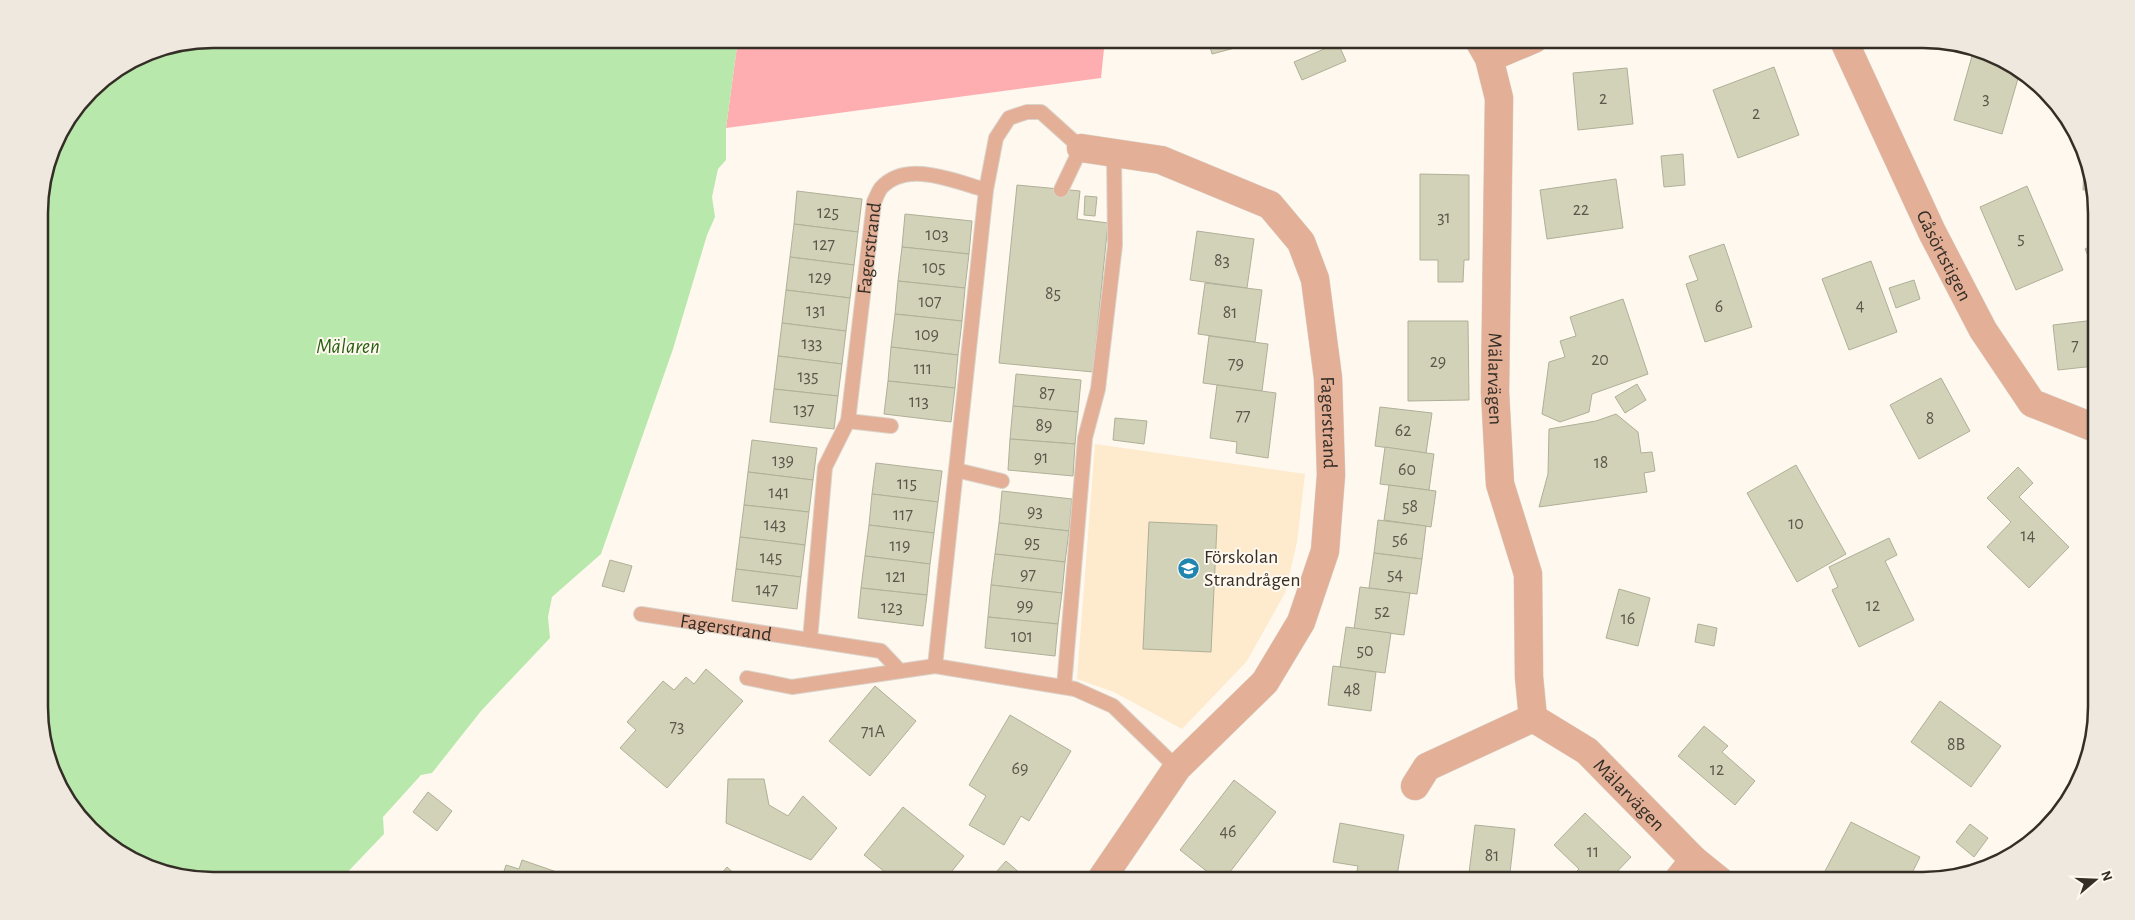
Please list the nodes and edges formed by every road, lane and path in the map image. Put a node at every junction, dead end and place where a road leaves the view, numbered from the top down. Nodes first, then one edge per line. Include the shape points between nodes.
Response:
1 (1847, 48) edge
2 (1483, 49) edge
3 (1081, 148) junction
4 (1114, 153) junction
5 (986, 190) junction
6 (1061, 190) dead end
7 (848, 421) junction
8 (2088, 425) edge
9 (891, 426) dead end
10 (956, 470) junction
11 (1002, 481) dead end
12 (642, 614) dead end
13 (810, 640) junction
14 (935, 666) junction
15 (899, 670) junction
16 (747, 678) dead end
17 (1064, 687) junction
18 (1533, 718) junction
19 (1177, 768) junction
20 (1415, 786) dead end
21 (1694, 860) junction
22 (1106, 872) edge
23 (1684, 872) edge
24 (1709, 872) edge

1 - 8 street, Gåsörtstigen via 1932,232 1983,330 2032,403
2 - 18 street, Mälarvägen via 1499,98 1495,392 1500,484 1528,574 1529,677
3 - 4 street, Fagerstrand
3 - 5 lane via 1041,112 1027,112 1009,118 996,138
3 - 6 lane
4 - 17 lane via 1115,245 1098,389 1085,438
4 - 19 street, Fagerstrand via 1161,160 1270,205 1302,242 1315,278 1328,378 1331,475 1325,551 1301,622 1265,682
5 - 7 lane, Fagerstrand via 923,173 898,176 881,188 874,202
5 - 10 lane
7 - 9 lane
7 - 13 lane, Fagerstrand via 825,467
10 - 11 lane
10 - 14 lane
12 - 13 lane, Fagerstrand
13 - 15 lane, Fagerstrand via 881,651
14 - 15 lane
14 - 17 lane
15 - 16 lane via 792,688
17 - 19 lane via 1112,706
18 - 20 street via 1427,767
18 - 21 street, Mälarvägen via 1587,751
19 - 22 street, Fagerstrand
21 - 23 street
21 - 24 street, Mälarvägen

